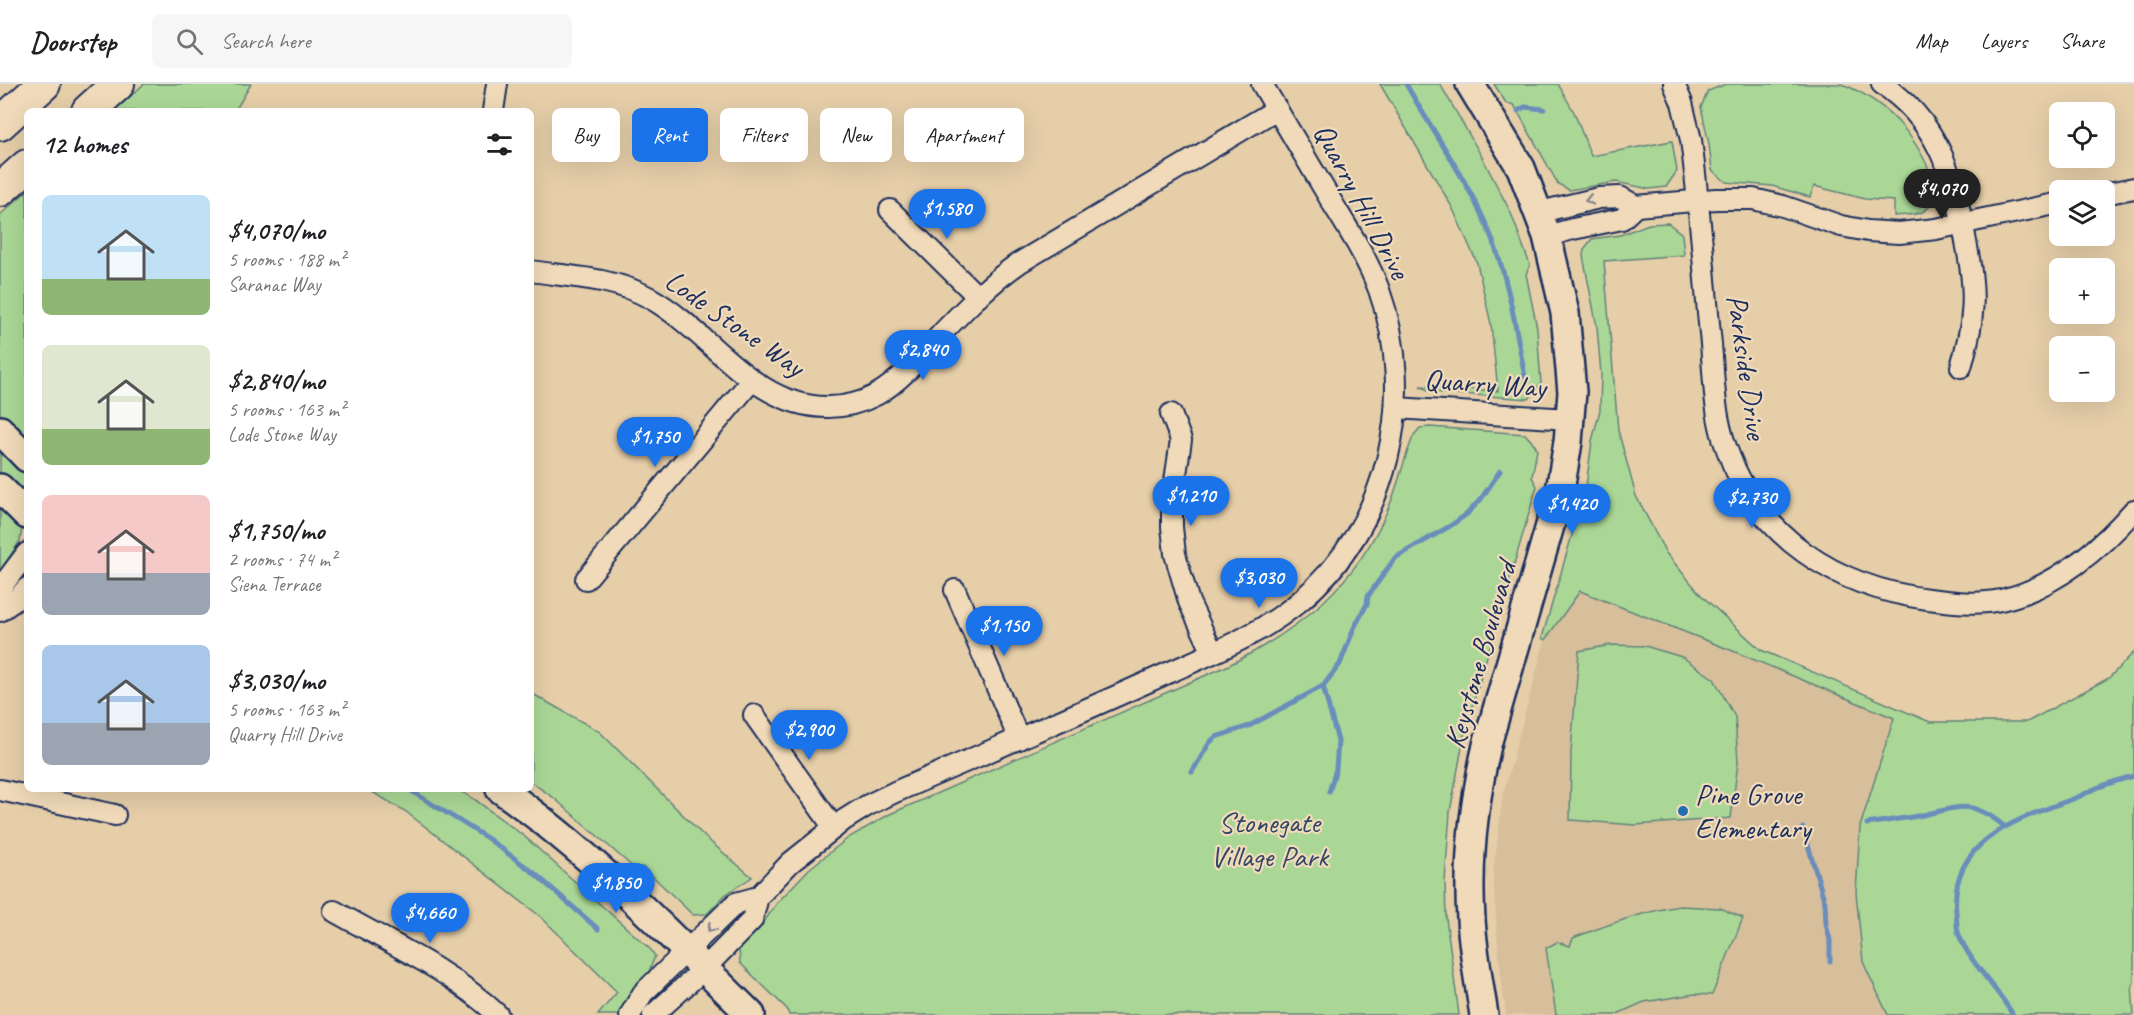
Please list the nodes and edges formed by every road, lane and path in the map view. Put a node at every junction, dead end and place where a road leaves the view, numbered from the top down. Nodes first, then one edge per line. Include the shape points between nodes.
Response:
1 (44, 84) edge
2 (118, 84) edge
3 (497, 84) edge
4 (1262, 84) edge
5 (1470, 84) edge
6 (1675, 84) edge
7 (1882, 84) edge
8 (91, 108) edge
9 (493, 108) edge
10 (1277, 109) junction
11 (0, 124) edge
12 (24, 169) edge
13 (2134, 188) edge
14 (0, 190) edge
15 (2115, 192) edge
16 (1697, 201) junction
17 (2049, 205) edge
18 (890, 210) dead end
19 (1962, 223) junction
20 (1544, 224) junction
21 (534, 271) edge
22 (978, 297) junction
23 (1961, 367) dead end
24 (752, 380) junction
25 (1396, 408) junction
26 (1170, 414) dead end
27 (1570, 419) junction
28 (0, 430) edge
29 (24, 455) edge
30 (0, 488) edge
31 (2134, 510) edge
32 (24, 512) edge
33 (24, 557) edge
34 (586, 579) dead end
35 (955, 590) dead end
36 (24, 591) edge
37 (0, 594) edge
38 (0, 611) edge
39 (1213, 652) junction
40 (754, 715) dead end
41 (1019, 739) junction
42 (0, 790) edge
43 (504, 792) edge
44 (115, 815) dead end
45 (834, 828) junction
46 (334, 911) dead end
47 (695, 960) junction
48 (498, 1015) edge
49 (630, 1015) edge
50 (653, 1015) edge
51 (751, 1015) edge
52 (1484, 1015) edge

1 - 11 main road
2 - 8 main road
3 - 9 street
4 - 10 street, Quarry Hill Drive
5 - 20 street, Keystone Boulevard via 1521,168
6 - 16 street, Parkside Drive via 1691,140
7 - 19 street via 1912,110 1941,151
10 - 22 street, Lode Stone Way via 1019,263
10 - 25 street, Quarry Hill Drive via 1379,288 1394,348
12 - 14 main road
13 - 15 street
16 - 19 street via 1753,199 1868,231 1916,232
16 - 20 street via 1636,206 1622,219 1573,229
16 - 31 street, Parkside Drive via 1715,397 1725,444 1757,506 1808,556 1852,580 1891,592 1958,602 1999,600 2030,590 2076,565
17 - 19 street
18 - 22 street
19 - 23 street via 1973,290 1970,333
20 - 27 street, Keystone Boulevard via 1568,338
21 - 24 street, Lode Stone Way via 611,284 642,294 664,307
22 - 24 street, Lode Stone Way via 902,376 859,402 832,407 804,405 778,396
24 - 34 street
25 - 27 street, Quarry Way
25 - 39 street, Quarry Hill Drive via 1390,446 1375,494 1362,524 1333,566 1310,592 1277,619
26 - 39 street via 1181,440 1172,502 1174,554 1189,602
27 - 52 street, Keystone Boulevard via 1556,506 1478,783 1470,901
28 - 29 street
30 - 32 street
33 - 37 street
35 - 41 street
36 - 38 street
39 - 41 street, Quarry Hill Drive
40 - 45 street
41 - 45 street, Quarry Hill Drive via 868,805
42 - 44 street
43 - 47 street via 601,868
45 - 47 street, Quarry Hill Drive via 790,863 758,897 736,903
46 - 48 street via 444,974
47 - 49 street, Quarry Hill Drive via 643,993
47 - 50 street, Quarry Hill Drive
47 - 51 street

